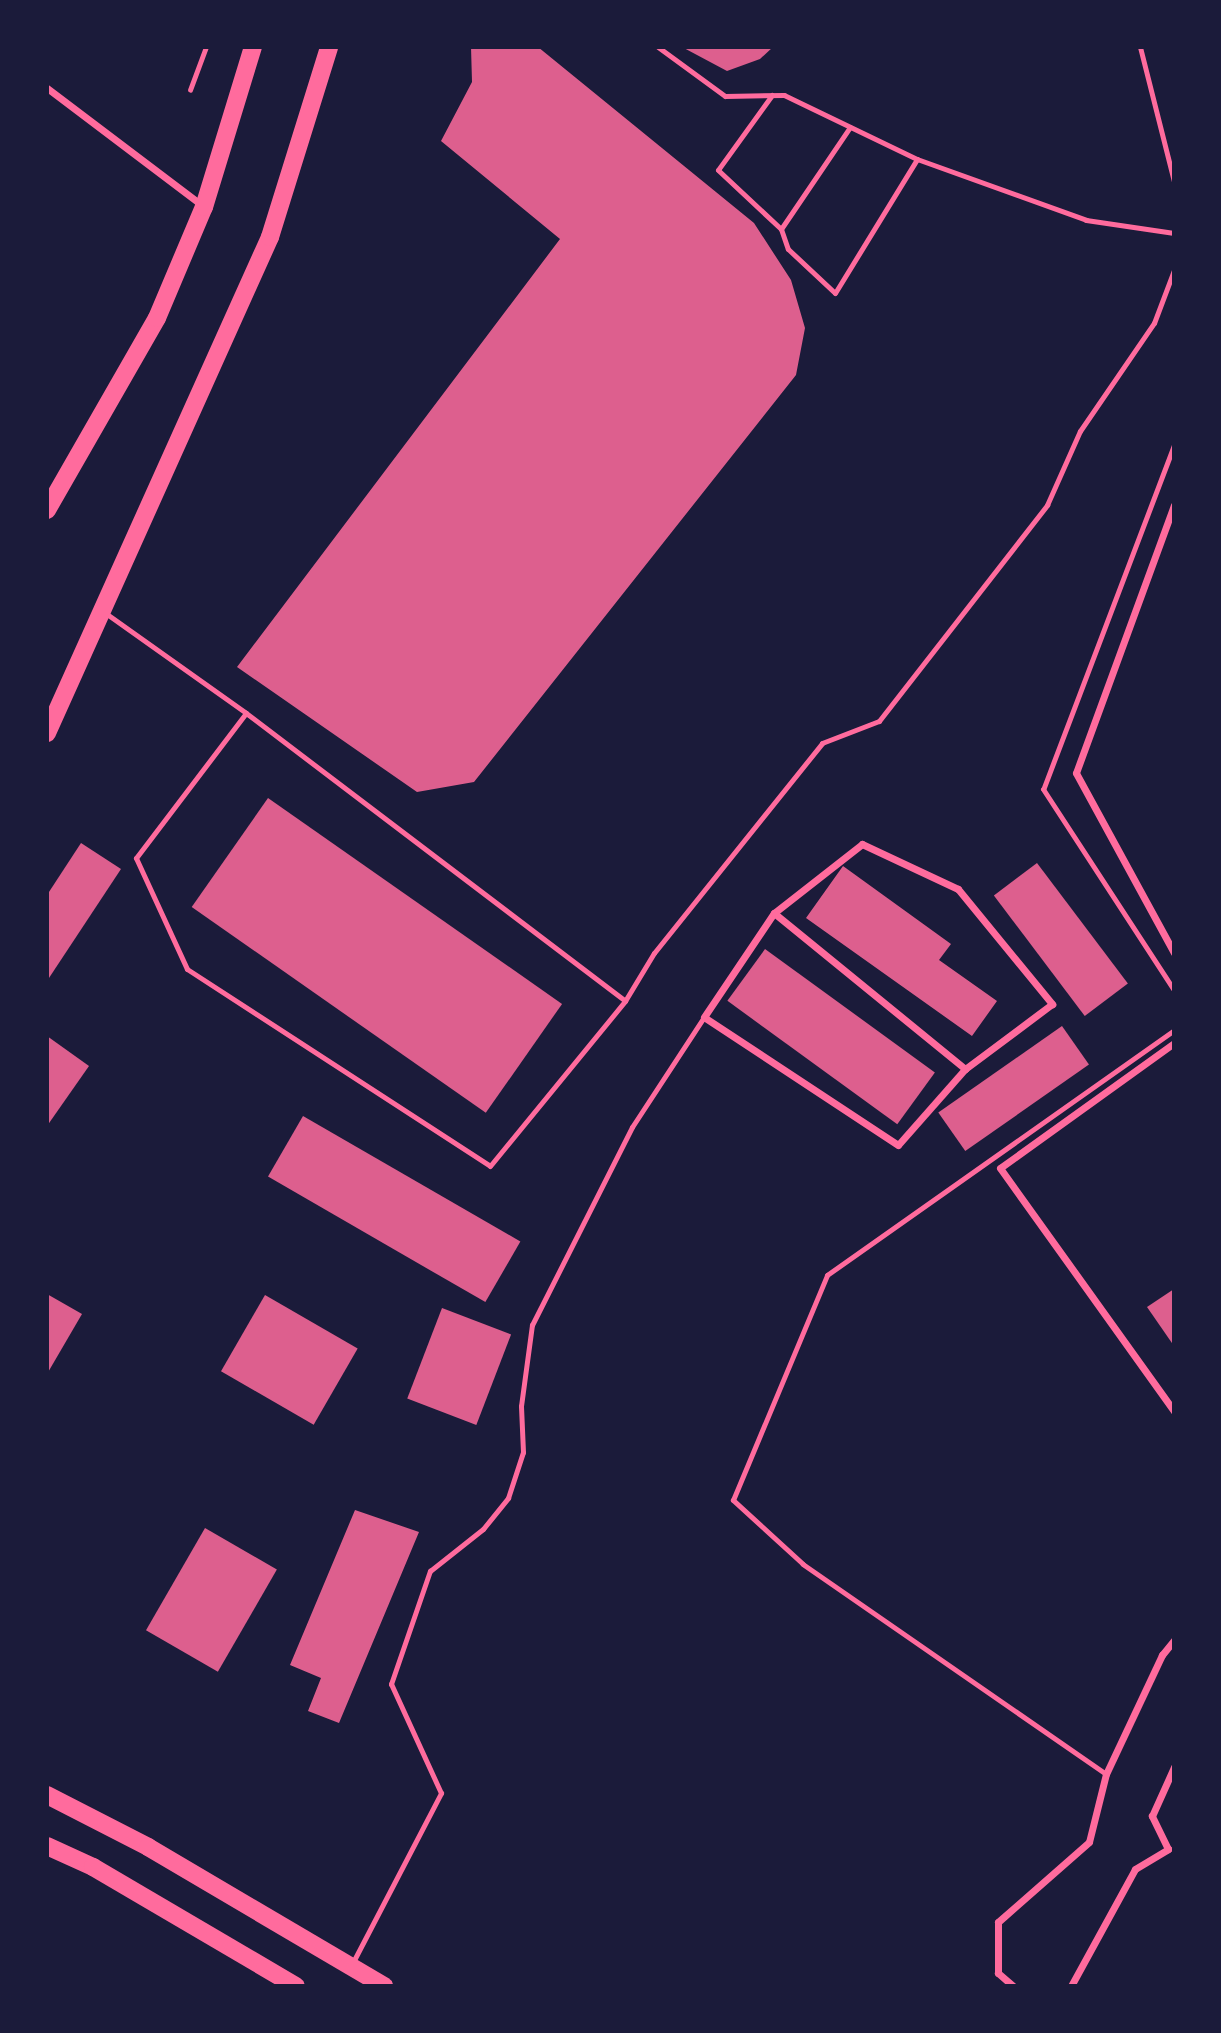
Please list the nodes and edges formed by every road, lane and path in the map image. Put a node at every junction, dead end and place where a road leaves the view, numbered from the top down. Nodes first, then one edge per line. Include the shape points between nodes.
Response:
1 (206, 47) edge
2 (253, 47) edge
3 (329, 47) edge
4 (658, 47) edge
5 (1140, 47) edge
6 (47, 88) edge
7 (190, 90) dead end
8 (772, 95) junction
9 (850, 127) junction
10 (917, 159) junction
11 (1174, 181) edge
12 (204, 207) junction
13 (781, 229) junction
14 (1174, 233) edge
15 (1174, 270) edge
16 (1174, 445) edge
17 (1174, 505) edge
18 (47, 510) edge
19 (101, 610) junction
20 (246, 713) junction
21 (47, 733) edge
22 (774, 913) junction
23 (1174, 953) edge
24 (1174, 990) edge
25 (625, 1002) junction
26 (704, 1017) junction
27 (1174, 1030) edge
28 (1174, 1043) edge
29 (965, 1069) junction
30 (1174, 1412) edge
31 (1174, 1640) edge
32 (1174, 1767) edge
33 (1106, 1774) junction
34 (47, 1795) edge
35 (47, 1846) edge
36 (1170, 1850) edge
37 (351, 1966) junction
38 (296, 1986) edge
39 (384, 1986) edge
40 (1013, 1986) edge
41 (1071, 1986) edge

1 - 7 path
2 - 12 main road
3 - 19 main road via 270,237
4 - 8 lane via 725,96
5 - 11 lane
6 - 12 street
8 - 9 lane via 784,95
8 - 13 lane via 718,170
9 - 10 lane
9 - 13 lane
10 - 13 lane via 835,293 788,249
10 - 14 lane via 1086,220
12 - 18 main road via 157,318
15 - 25 lane via 1154,323 1080,430 1047,505 879,720 822,743 654,953
16 - 24 lane via 1043,789
17 - 23 street via 1076,773
19 - 20 lane
19 - 21 main road
20 - 25 lane
20 - 25 lane via 136,858 187,969 490,1166
22 - 26 street
22 - 29 street
22 - 29 street via 862,844 958,889 1052,1004
26 - 29 street via 898,1145
26 - 37 lane via 632,1127 533,1325 521,1406 523,1452 508,1498 482,1529 430,1571 391,1684 441,1793
27 - 33 lane via 827,1275 733,1500 803,1564
28 - 30 street via 1000,1168
31 - 33 street via 1162,1655
32 - 36 street via 1152,1816
33 - 40 street via 1089,1842 998,1922 998,1973
34 - 37 main road via 148,1847
35 - 38 main road via 93,1867
36 - 41 street via 1135,1869
37 - 39 main road

